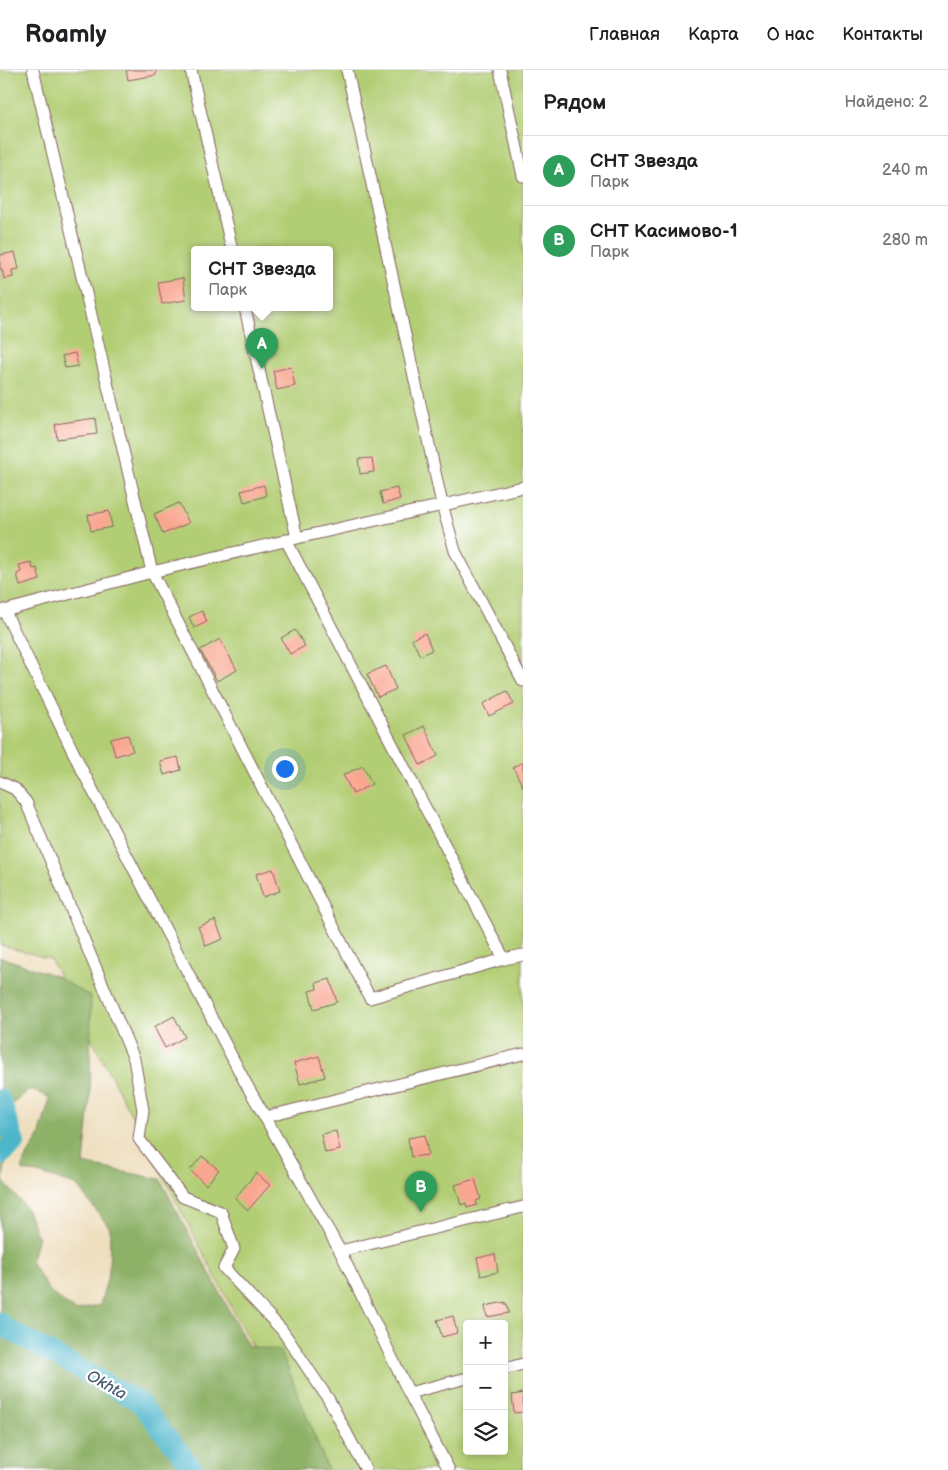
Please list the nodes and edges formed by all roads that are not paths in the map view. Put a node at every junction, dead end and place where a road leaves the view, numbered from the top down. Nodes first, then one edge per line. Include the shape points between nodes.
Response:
1 (34, 70) edge
2 (191, 70) edge
3 (347, 70) edge
4 (500, 70) edge
5 (523, 176) edge
6 (231, 246) edge
7 (246, 311) edge
8 (523, 487) edge
9 (442, 504) junction
10 (292, 539) junction
11 (152, 572) junction
12 (2, 611) edge
13 (523, 681) edge
14 (0, 782) edge
15 (523, 955) edge
16 (504, 959) junction
17 (523, 1054) edge
18 (266, 1117) junction
19 (523, 1207) edge
20 (340, 1251) junction
21 (523, 1364) edge
22 (508, 1368) edge
23 (463, 1379) edge
24 (409, 1392) junction
25 (366, 1470) edge
26 (449, 1470) edge

1 - 11 street
2 - 6 street
3 - 9 street
4 - 5 street
7 - 10 street
8 - 9 street
9 - 10 street
9 - 13 street via 455,551
10 - 11 street
10 - 16 street
11 - 12 street
11 - 16 street via 370,998
12 - 18 street via 81,768
14 - 25 street via 15,789 26,802 134,1059 143,1110 139,1139 183,1197 222,1212 234,1249 224,1268 282,1330 330,1400
15 - 16 street
17 - 18 street
18 - 20 street
19 - 20 street
20 - 24 street
21 - 22 street
23 - 24 street
24 - 26 street

